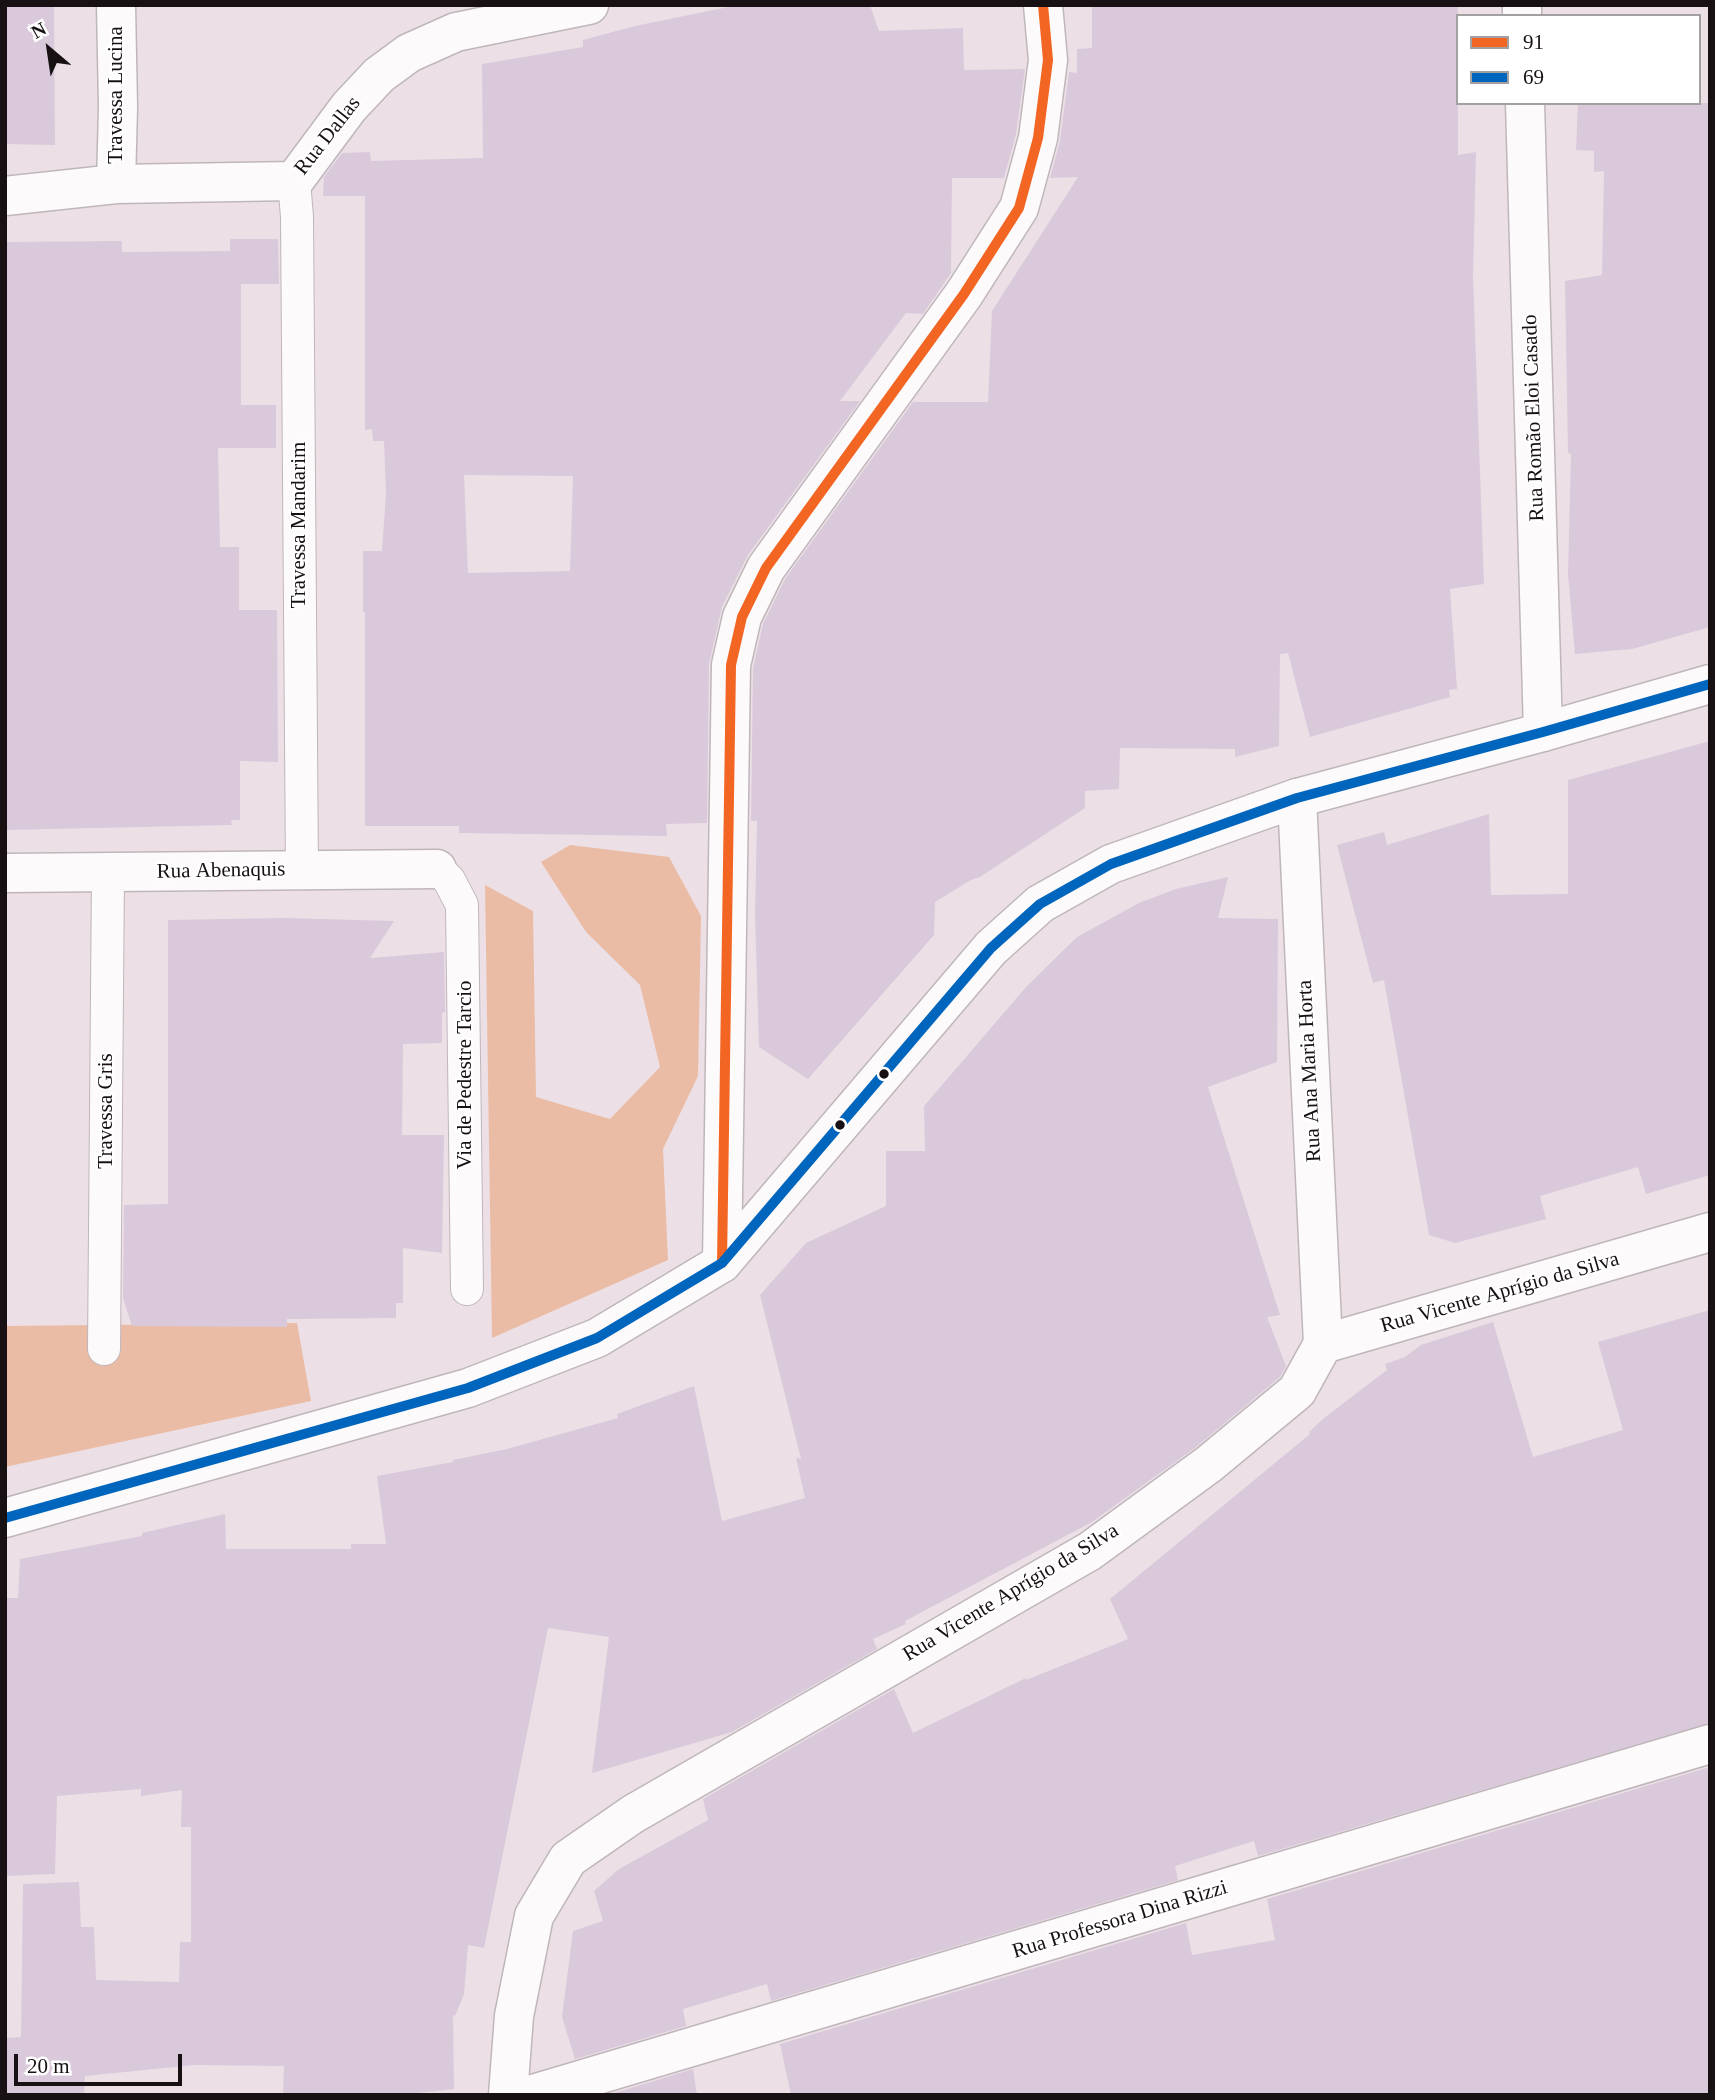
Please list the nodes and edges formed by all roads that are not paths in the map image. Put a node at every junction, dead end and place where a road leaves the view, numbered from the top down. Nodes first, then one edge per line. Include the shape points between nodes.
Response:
1 (116, 5) edge
2 (589, 5) edge
3 (1044, 5) edge
4 (1525, 105) edge
5 (294, 180) junction
6 (116, 184) junction
7 (5, 195) edge
8 (1710, 684) edge
9 (1543, 732) junction
10 (1297, 798) junction
11 (437, 869) joint
12 (302, 870) junction
13 (5, 873) edge
14 (108, 873) junction
15 (1710, 1232) edge
16 (722, 1264) junction
17 (467, 1289) dead end
18 (1323, 1344) junction
19 (104, 1349) dead end
20 (5, 1518) edge
21 (1710, 1744) edge
22 (508, 2095) edge
23 (530, 2095) edge

1 - 6 street, Travessa Lucina
2 - 5 street, Rua Dallas via 456,32 409,53 379,75 349,107
3 - 16 street via 1048,60 1038,138 1019,208 964,294 766,568 742,617 731,665
4 - 9 street, Rua Romão Eloi Casado
5 - 6 street, Rua Dallas
5 - 12 lane, Travessa Mandarim
6 - 7 street, Rua Dallas
8 - 9 street
9 - 10 street
10 - 16 street via 1111,864 1040,904 966,976
10 - 18 street, Rua Ana Maria Horta
11 - 12 street, Rua Abenaquis
11 - 17 lane, Via de Pedestre Tarcio via 449,880 462,905
12 - 14 street, Rua Abenaquis
13 - 14 street, Rua Abenaquis
14 - 19 lane, Travessa Gris
15 - 18 street, Rua Vicente Aprígio da Silva
16 - 20 street via 597,1338 468,1388
18 - 22 street, Rua Vicente Aprígio da Silva via 1297,1391 1209,1464 1090,1551 633,1814 568,1859 534,1916 513,2015
21 - 23 street, Rua Professora Dina Rizzi

